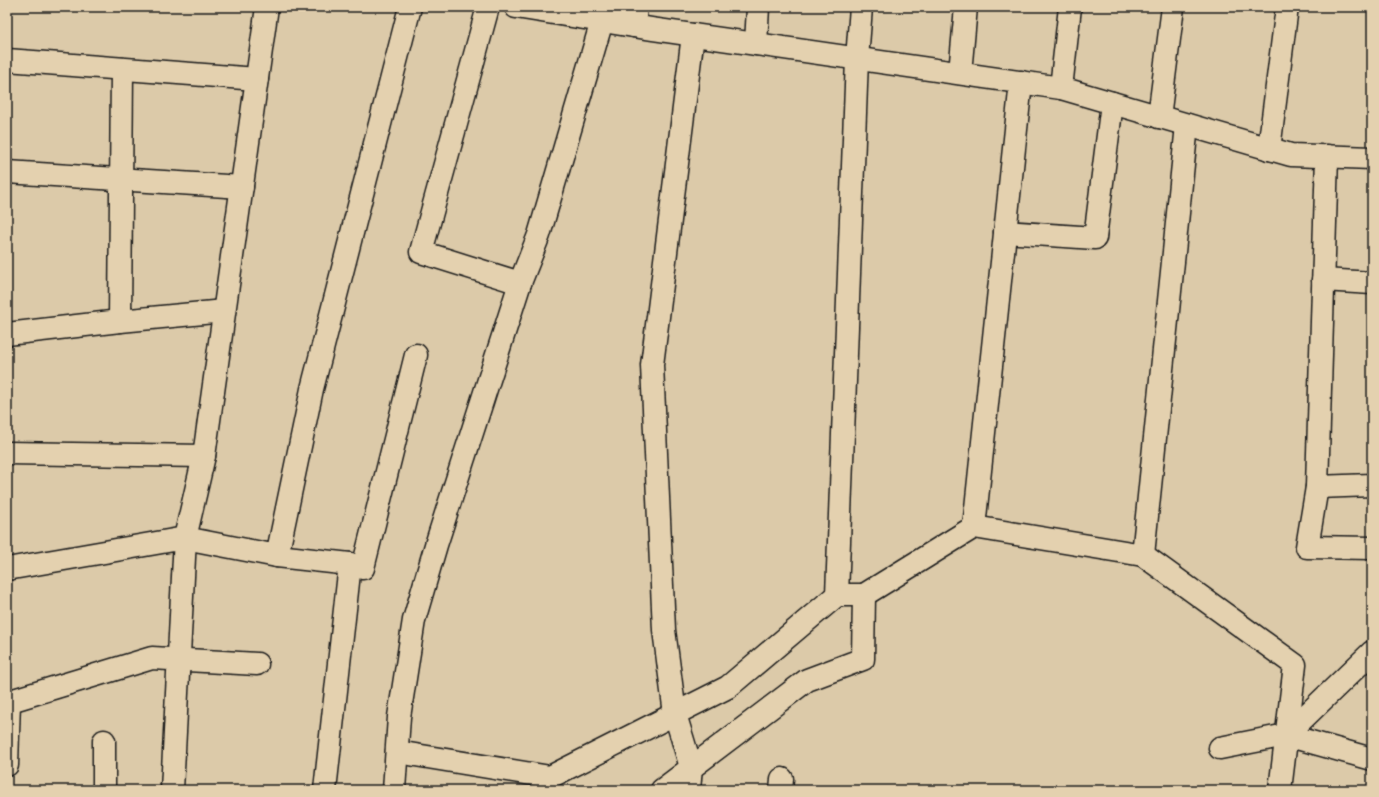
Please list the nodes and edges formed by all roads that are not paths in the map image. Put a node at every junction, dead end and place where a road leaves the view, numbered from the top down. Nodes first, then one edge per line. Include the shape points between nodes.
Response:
1 (267, 7) edge
2 (410, 7) edge
3 (488, 7) edge
4 (758, 7) edge
5 (862, 7) edge
6 (966, 7) edge
7 (1070, 7) edge
8 (1172, 7) edge
9 (1287, 7) edge
10 (526, 8) edge
11 (635, 17) edge
12 (602, 21) junction
13 (693, 35) junction
14 (756, 44) junction
15 (857, 59) junction
16 (7, 60) edge
17 (122, 69) junction
18 (960, 73) junction
19 (257, 79) junction
20 (1021, 82) junction
21 (1060, 88) junction
22 (1112, 103) junction
23 (1159, 117) junction
24 (1187, 125) junction
25 (1268, 149) junction
26 (1326, 156) junction
27 (1372, 158) edge
28 (7, 172) edge
29 (121, 179) junction
30 (242, 187) junction
31 (1005, 232) junction
32 (1323, 280) junction
33 (520, 283) junction
34 (1372, 283) edge
35 (224, 311) junction
36 (120, 321) junction
37 (7, 334) edge
38 (416, 355) dead end
39 (7, 453) edge
40 (204, 456) junction
41 (1372, 486) edge
42 (1317, 487) junction
43 (974, 527) junction
44 (186, 538) junction
45 (1372, 548) edge
46 (1143, 555) junction
47 (277, 556) junction
48 (350, 564) junction
49 (7, 569) edge
50 (837, 595) junction
51 (864, 595) junction
52 (1372, 652) edge
53 (179, 660) junction
54 (257, 664) dead end
55 (8, 702) edge
56 (675, 714) junction
57 (1286, 735) junction
58 (104, 741) dead end
59 (1220, 748) dead end
60 (396, 752) junction
61 (1372, 759) edge
62 (7, 765) edge
63 (691, 767) junction
64 (104, 790) edge
65 (172, 790) edge
66 (325, 790) edge
67 (394, 790) edge
68 (662, 790) edge
69 (688, 790) edge
70 (1280, 790) edge

1 - 19 street
2 - 47 street via 312,389
3 - 33 street via 422,252
4 - 14 street
5 - 15 street
6 - 18 street
7 - 21 street
8 - 23 street
9 - 25 street
10 - 12 street
11 - 12 street
11 - 13 street
12 - 33 street via 539,235
13 - 14 street
13 - 56 street via 652,365 664,630
14 - 15 street
15 - 18 street
15 - 50 street
16 - 17 street
17 - 19 street
17 - 29 street
18 - 20 street
19 - 30 street
20 - 21 street
20 - 31 street
21 - 22 street
22 - 23 street
22 - 31 street via 1095,238
23 - 24 street
24 - 25 street
24 - 46 street
25 - 26 street via 1291,155
26 - 27 street
26 - 32 street
28 - 29 street
29 - 30 street
29 - 36 street
30 - 35 street
31 - 43 street
32 - 34 street
32 - 42 street
33 - 60 street via 414,620
35 - 36 street
35 - 40 street
36 - 37 street
38 - 48 street via 362,568
39 - 40 street
40 - 44 street
41 - 42 street
42 - 45 street via 1307,546
43 - 46 street
43 - 51 street
44 - 47 street
44 - 49 street
44 - 53 street
46 - 57 street via 1295,665
47 - 48 street
48 - 66 street
50 - 51 street
50 - 56 street via 728,686
51 - 63 street via 863,658 807,680
52 - 57 street
53 - 54 street
53 - 55 street via 152,658
53 - 65 street
55 - 62 street
56 - 60 street via 550,777
56 - 63 street
57 - 59 street
57 - 61 street
57 - 70 street
58 - 64 street
60 - 67 street
63 - 68 street
63 - 69 street

